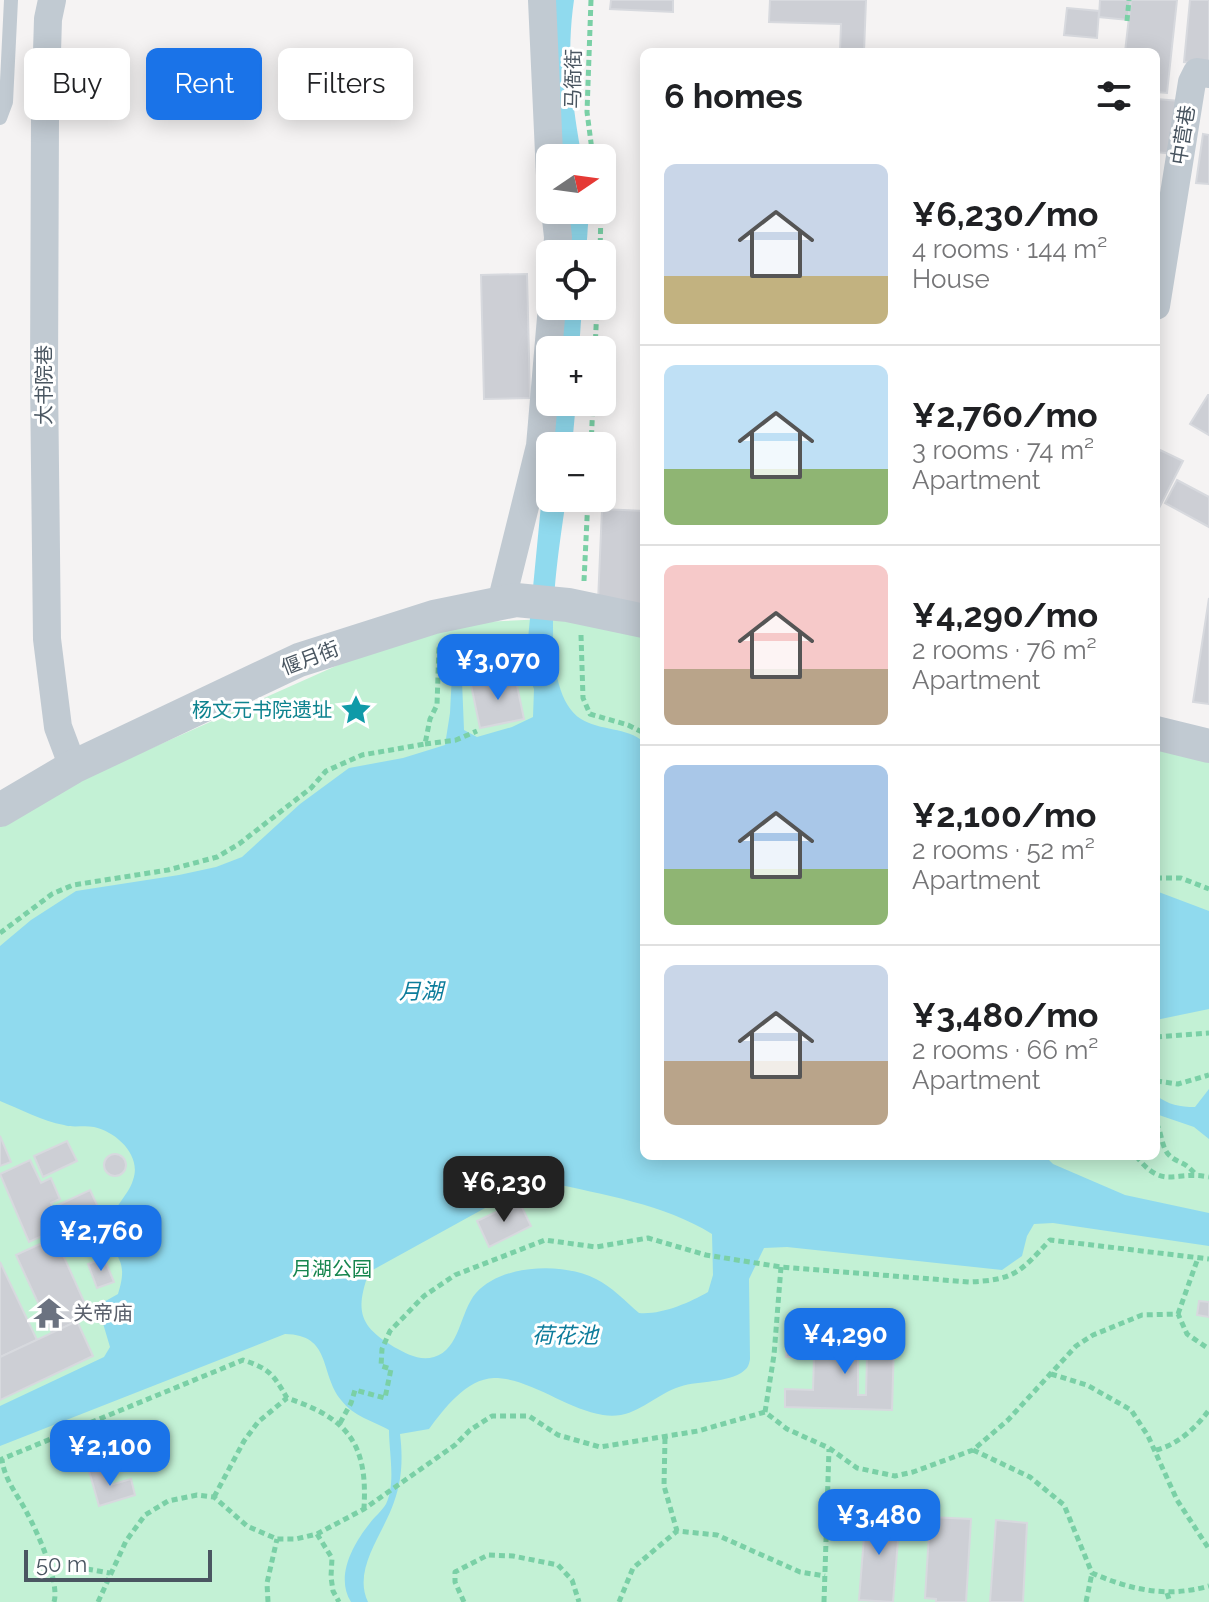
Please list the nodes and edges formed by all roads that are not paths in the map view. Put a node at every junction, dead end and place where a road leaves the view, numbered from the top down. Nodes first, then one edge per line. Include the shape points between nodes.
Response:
1 (11, 0) edge
2 (52, 0) edge
3 (542, 0) edge
4 (1209, 74) edge
5 (0, 118) edge
6 (549, 144) edge
7 (1160, 281) edge
8 (551, 320) edge
9 (509, 601) junction
10 (640, 620) edge
11 (1160, 734) edge
12 (1209, 746) edge
13 (73, 767) junction
14 (0, 810) edge

1 - 5 lane via 6,102
2 - 13 street, 大书院巷 via 44,134 47,639 58,727
3 - 6 street
4 - 7 street, 中营巷 via 1197,72 1192,82
8 - 9 street via 540,446
9 - 10 street, 偃月街
9 - 13 street, 偃月街 via 434,617 299,660
11 - 12 street
13 - 14 street, 偃月街

